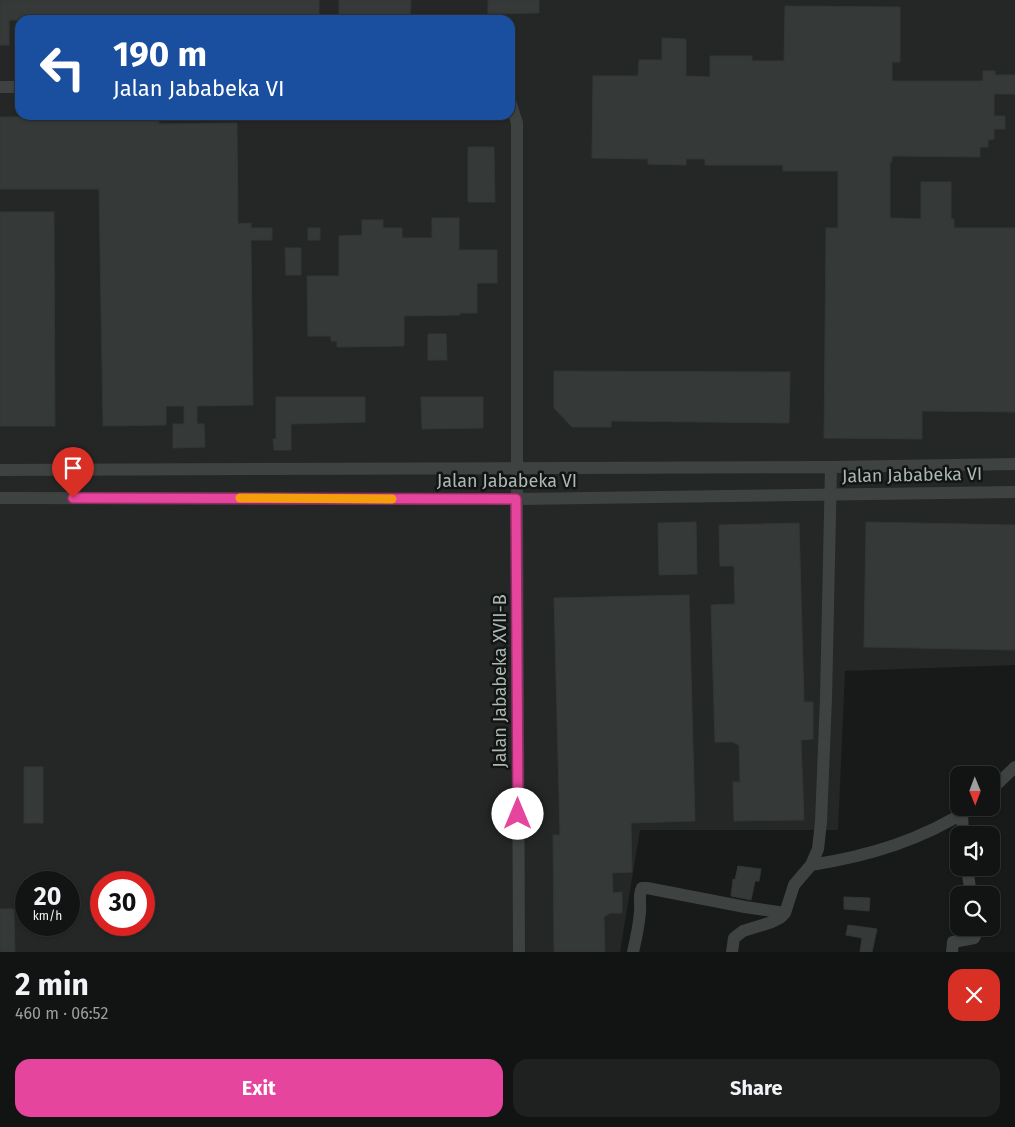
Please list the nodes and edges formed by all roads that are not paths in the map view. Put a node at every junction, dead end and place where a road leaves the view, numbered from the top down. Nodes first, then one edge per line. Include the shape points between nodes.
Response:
1 (0, 87) edge
2 (15, 87) edge
3 (515, 117) edge
4 (1015, 464) edge
5 (831, 467) junction
6 (517, 468) junction
7 (0, 470) edge
8 (1015, 492) edge
9 (830, 493) junction
10 (0, 498) edge
11 (516, 499) junction
12 (1015, 767) edge
13 (1000, 781) edge
14 (958, 816) edge
15 (811, 865) junction
16 (785, 913) junction
17 (975, 936) edge
18 (519, 952) edge
19 (633, 952) edge
20 (732, 952) edge
21 (952, 952) edge

1 - 2 street
3 - 6 street, Jalan Jababeka XVII-B
4 - 5 street, Jalan Jababeka VI
5 - 6 street, Jalan Jababeka VI
5 - 9 street
6 - 7 street, Jalan Jababeka VI
6 - 11 street, Jalan Jababeka XVII-B
8 - 9 street, Jalan Jababeka VI
9 - 11 street, Jalan Jababeka VI
9 - 15 street via 821,822 818,849
10 - 11 street, Jalan Jababeka VI
11 - 18 street, Jalan Jababeka XVII-B
12 - 13 street
14 - 15 street via 884,850
15 - 16 street via 794,885
16 - 19 street via 642,888
16 - 20 street via 772,922 742,931 734,938
17 - 21 street via 953,942

